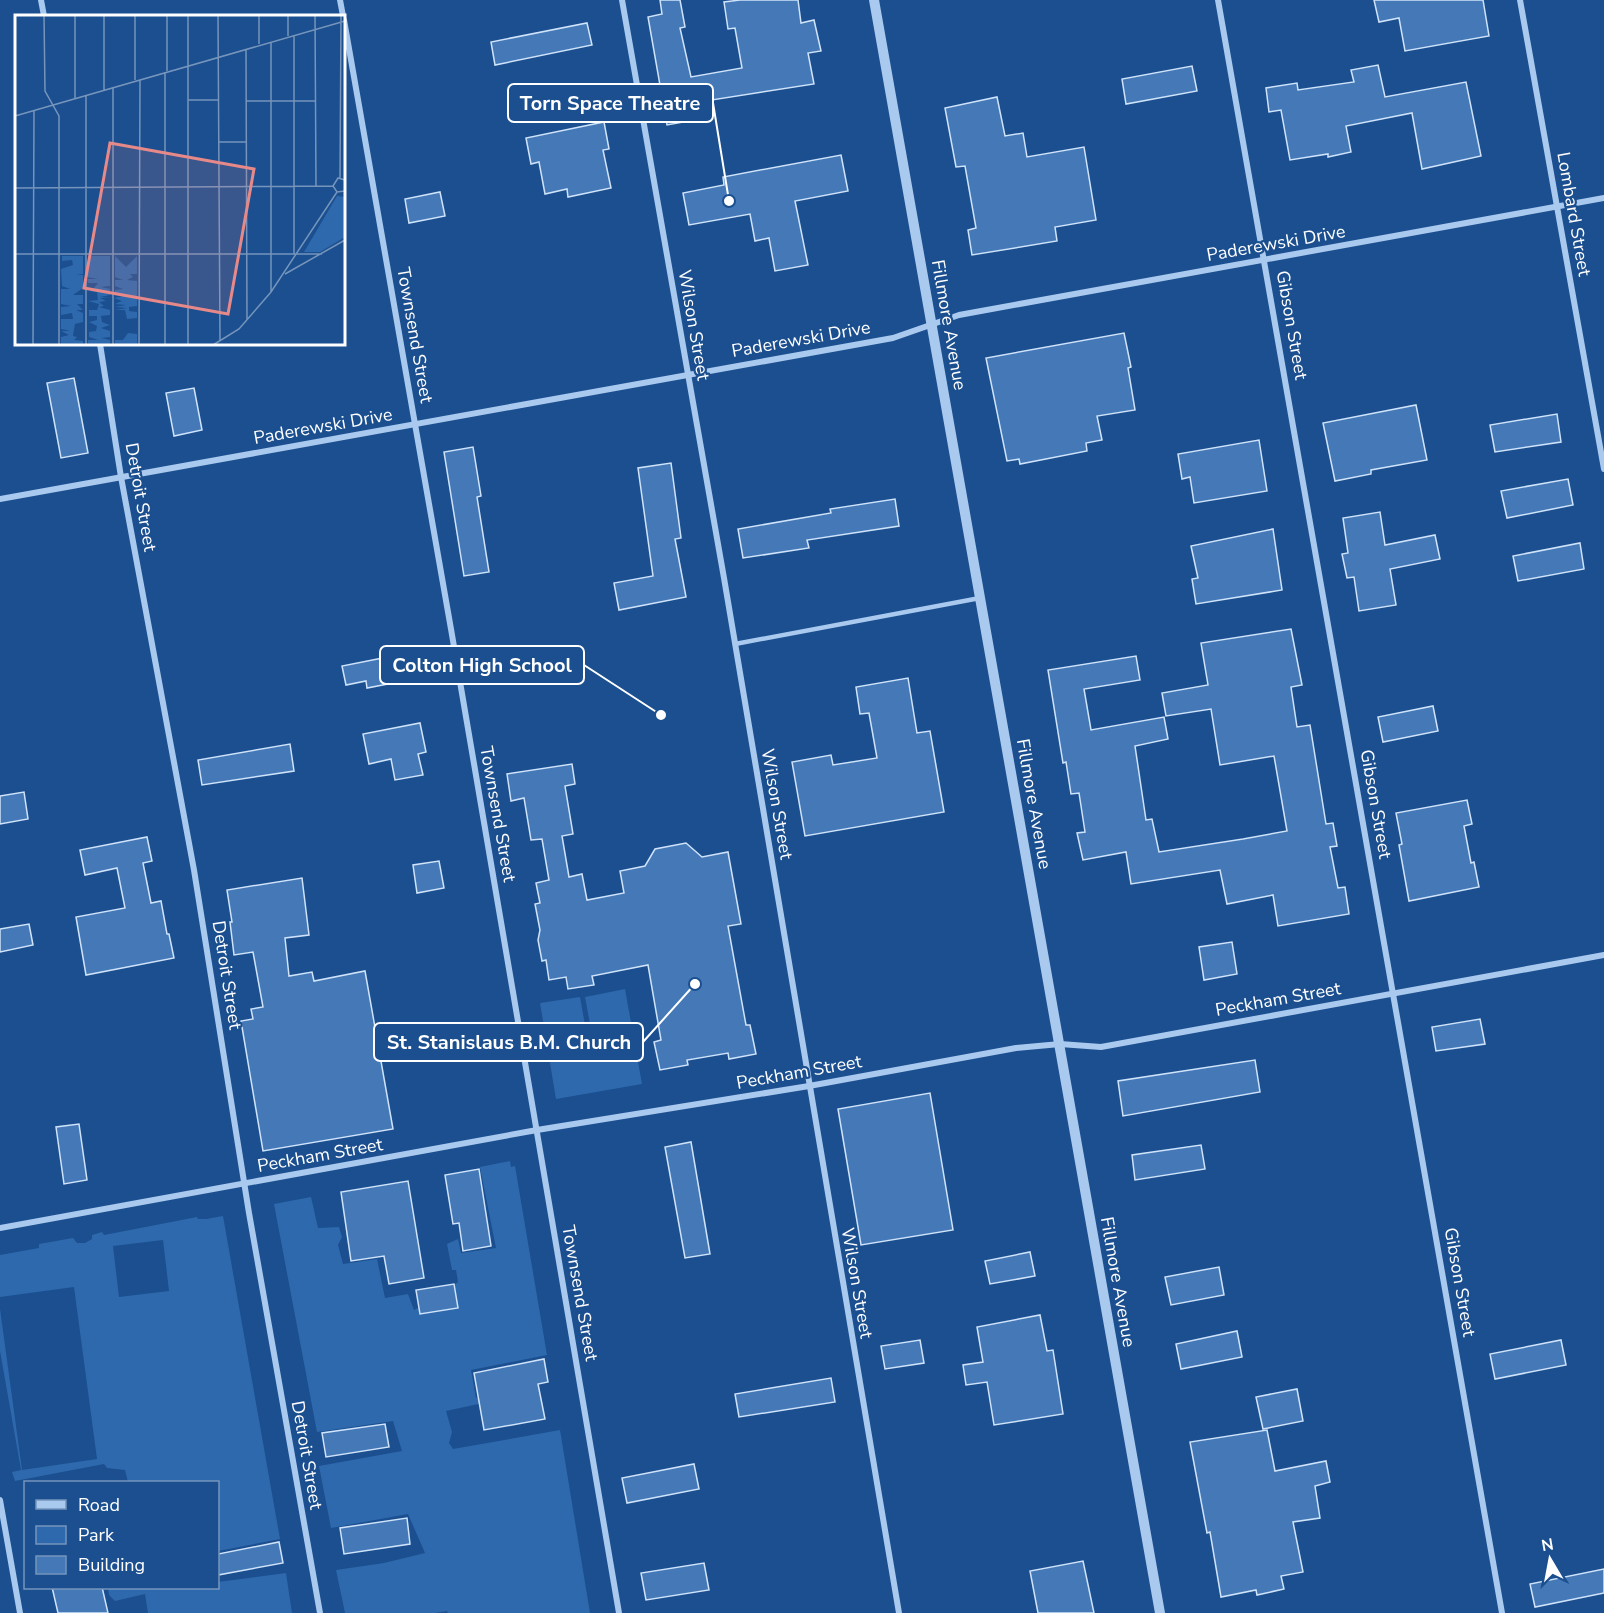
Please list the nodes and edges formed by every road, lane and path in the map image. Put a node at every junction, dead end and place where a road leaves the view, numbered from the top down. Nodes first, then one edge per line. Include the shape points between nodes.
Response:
1 (41, 0) edge
2 (340, 0) edge
3 (622, 0) edge
4 (874, 0) edge
5 (1218, 0) edge
6 (1520, 0) edge
7 (44, 15) edge
8 (342, 15) edge
9 (345, 29) edge
10 (1604, 198) edge
11 (1557, 207) junction
12 (1265, 261) junction
13 (932, 324) junction
14 (100, 345) edge
15 (687, 375) junction
16 (415, 424) junction
17 (1604, 469) edge
18 (121, 477) junction
19 (0, 499) edge
20 (981, 598) junction
21 (735, 644) junction
22 (1604, 955) edge
23 (1394, 993) junction
24 (1060, 1044) junction
25 (809, 1086) junction
26 (537, 1130) junction
27 (246, 1184) junction
28 (0, 1228) edge
29 (0, 1500) edge
30 (20, 1613) edge
31 (320, 1613) edge
32 (619, 1613) edge
33 (899, 1613) edge
34 (1160, 1613) edge
35 (1502, 1613) edge

1 - 7 street
2 - 8 street, Townsend Street
3 - 15 street, Wilson Street
4 - 13 street, Fillmore Avenue
5 - 12 street, Gibson Street
6 - 11 street, Lombard Street
9 - 16 street, Townsend Street
10 - 11 street, Paderewski Drive
11 - 12 street, Paderewski Drive
11 - 17 street, Lombard Street
12 - 13 street, Paderewski Drive via 959,315
12 - 23 street, Gibson Street
13 - 15 street, Paderewski Drive via 893,338
13 - 20 street, Fillmore Avenue
14 - 18 street, Detroit Street
15 - 16 street, Paderewski Drive
15 - 21 street, Wilson Street
16 - 18 street, Paderewski Drive
16 - 26 street, Townsend Street
18 - 19 street, Paderewski Drive
18 - 27 street, Detroit Street via 194,870
20 - 21 lane
20 - 24 street, Fillmore Avenue
21 - 25 street, Wilson Street
22 - 23 street, Peckham Street
23 - 24 street, Peckham Street via 1101,1047
23 - 35 street, Gibson Street
24 - 25 street, Peckham Street via 1016,1048
24 - 34 street, Fillmore Avenue
25 - 26 street, Peckham Street
25 - 33 street, Wilson Street
26 - 27 street, Peckham Street
26 - 32 street, Townsend Street
27 - 28 street, Peckham Street
27 - 31 street, Detroit Street
29 - 30 street

